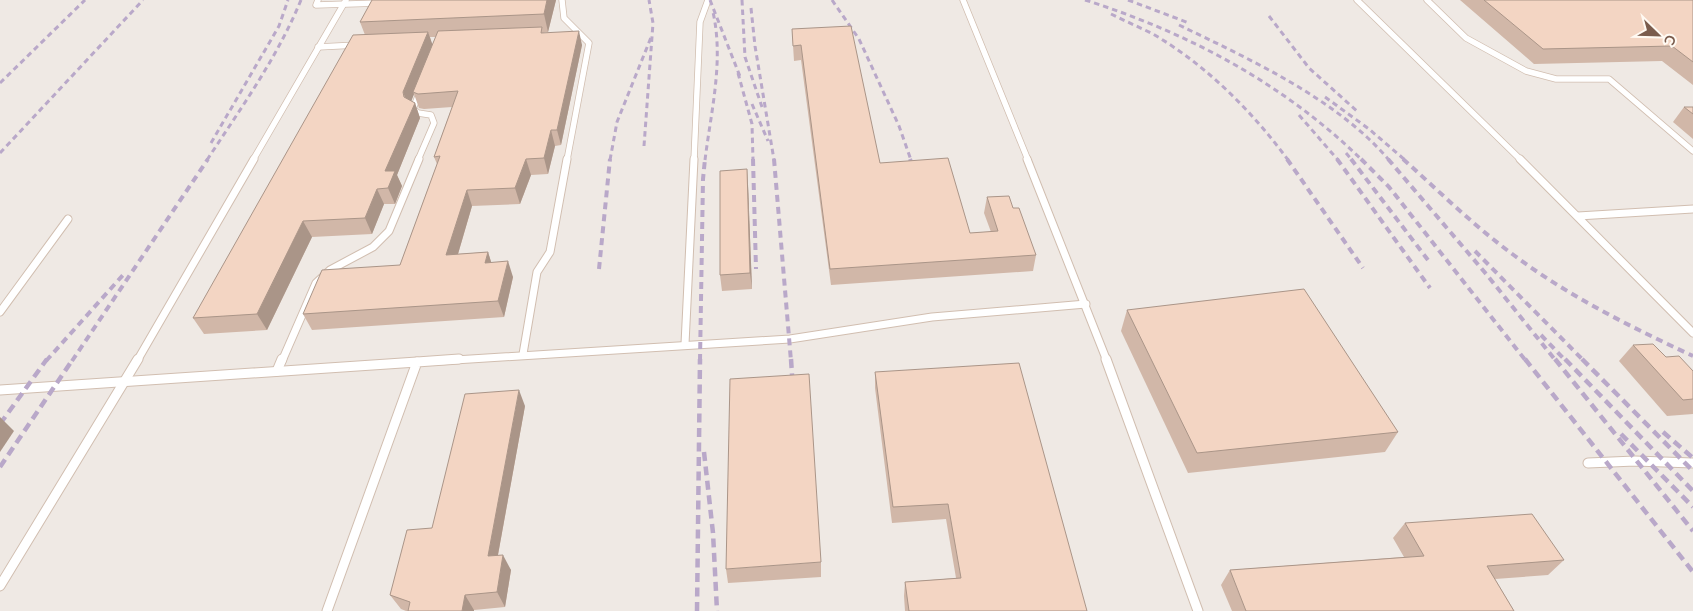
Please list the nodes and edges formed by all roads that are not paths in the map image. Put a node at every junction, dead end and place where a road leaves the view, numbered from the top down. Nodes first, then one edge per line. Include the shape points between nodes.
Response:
1 (318, 0) edge
2 (562, 0) edge
3 (708, 0) edge
4 (963, 0) edge
5 (1357, 0) edge
6 (1427, 0) edge
7 (345, 3) edge
8 (389, 3) edge
9 (572, 35) edge
10 (581, 35) junction
11 (365, 44) edge
12 (318, 47) junction
13 (424, 82) edge
14 (1693, 151) edge
15 (1693, 209) edge
16 (1578, 216) junction
17 (68, 219) dead end
18 (1086, 304) junction
19 (0, 312) edge
20 (1693, 333) edge
21 (685, 344) junction
22 (523, 354) junction
23 (417, 362) junction
24 (277, 370) junction
25 (124, 383) junction
26 (0, 390) edge
27 (1588, 463) dead end
28 (1693, 463) edge
29 (0, 586) edge
30 (326, 611) edge
31 (1198, 611) edge

1 - 7 lane via 316,5
2 - 10 lane via 564,18
3 - 21 lane via 700,22
4 - 18 lane
5 - 16 lane
6 - 14 lane via 1466,38 1526,71 1556,79 1609,79
7 - 8 lane
7 - 12 lane
9 - 10 lane
10 - 22 lane via 589,43 550,252 537,272
11 - 12 lane
12 - 25 lane
13 - 24 lane via 413,109 431,115 434,123 389,231 367,252 330,270 316,283
15 - 16 lane
16 - 20 lane
17 - 19 lane
18 - 21 lane via 932,317 790,339
18 - 31 lane
21 - 22 lane
22 - 23 lane
23 - 24 lane
23 - 30 lane
24 - 25 lane
25 - 26 lane
25 - 29 lane
27 - 28 lane

